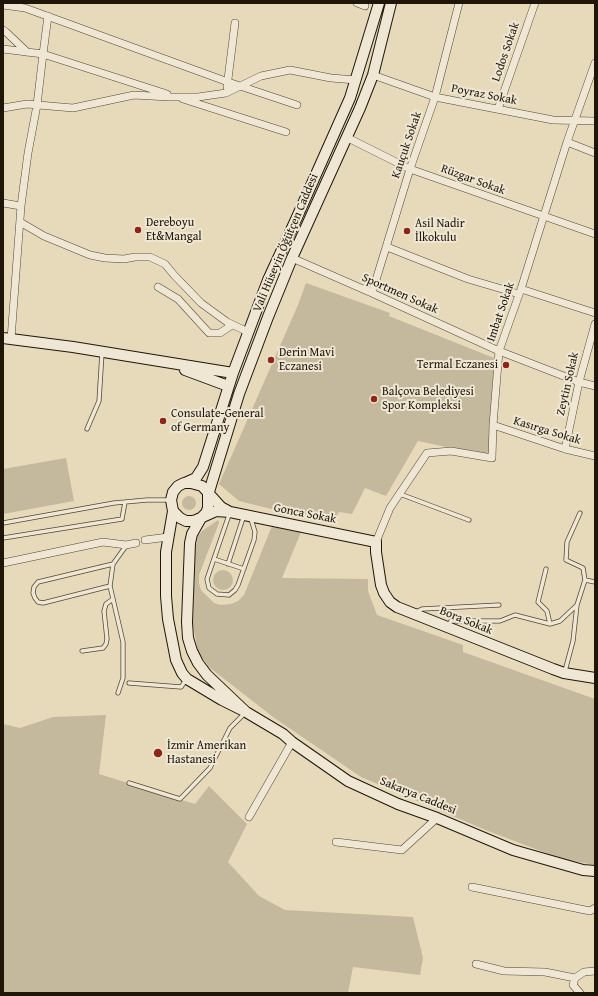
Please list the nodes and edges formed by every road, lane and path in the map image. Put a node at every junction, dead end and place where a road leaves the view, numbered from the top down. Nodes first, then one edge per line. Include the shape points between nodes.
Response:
1 (357, 3) edge
2 (379, 3) edge
3 (391, 3) edge
4 (459, 3) edge
5 (535, 3) edge
6 (3, 5) edge
7 (365, 6) dead end
8 (48, 16) junction
9 (235, 23) dead end
10 (3, 30) edge
11 (3, 49) edge
12 (27, 52) junction
13 (43, 54) junction
14 (595, 63) edge
15 (373, 75) junction
16 (356, 80) junction
17 (228, 82) junction
18 (240, 86) junction
19 (226, 93) junction
20 (176, 97) junction
21 (435, 97) junction
22 (37, 105) junction
23 (297, 105) dead end
24 (3, 108) edge
25 (498, 109) junction
26 (575, 121) junction
27 (595, 121) edge
28 (286, 132) dead end
29 (346, 137) junction
30 (567, 142) junction
31 (595, 153) edge
32 (410, 169) junction
33 (3, 203) edge
34 (21, 206) junction
35 (543, 217) junction
36 (20, 222) junction
37 (595, 234) edge
38 (387, 247) junction
39 (292, 258) junction
40 (158, 287) dead end
41 (520, 292) junction
42 (372, 293) junction
43 (595, 313) edge
44 (595, 324) edge
45 (232, 325) junction
46 (248, 332) junction
47 (7, 339) edge
48 (102, 352) junction
49 (499, 352) junction
50 (160, 362) junction
51 (233, 373) junction
52 (579, 382) junction
53 (228, 386) junction
54 (595, 386) edge
55 (239, 394) junction
56 (493, 425) junction
57 (87, 430) dead end
58 (565, 448) junction
59 (595, 456) edge
60 (184, 483) junction
61 (399, 493) junction
62 (208, 494) junction
63 (171, 500) junction
64 (125, 502) junction
65 (173, 511) junction
66 (230, 512) junction
67 (580, 513) dead end
68 (246, 516) junction
69 (201, 518) junction
70 (469, 520) dead end
71 (3, 523) edge
72 (168, 537) junction
73 (3, 538) edge
74 (146, 540) dead end
75 (376, 542) junction
76 (136, 543) dead end
77 (126, 545) junction
78 (214, 559) junction
79 (3, 563) edge
80 (113, 564) junction
81 (228, 564) junction
82 (546, 569) dead end
83 (244, 570) junction
84 (586, 580) junction
85 (595, 582) edge
86 (110, 586) junction
87 (113, 599) junction
88 (498, 605) dead end
89 (577, 606) junction
90 (411, 614) junction
91 (550, 624) junction
92 (446, 628) junction
93 (82, 651) dead end
94 (564, 673) junction
95 (595, 678) edge
96 (187, 679) junction
97 (129, 683) dead end
98 (118, 693) dead end
99 (246, 712) junction
100 (292, 742) junction
101 (130, 783) dead end
102 (249, 817) dead end
103 (437, 818) junction
104 (336, 842) dead end
105 (595, 871) edge
106 (472, 887) dead end
107 (595, 908) edge
108 (476, 964) dead end
109 (595, 971) edge
110 (575, 978) junction
111 (580, 993) edge

1 - 7 street
2 - 16 main road, Vali Hüseyin Öğütçen Caddesi
3 - 15 main road, Vali Hüseyin Öğütçen Caddesi
4 - 21 street, Kauçuk Sokak
5 - 25 street, Lodos Sokak
6 - 8 street via 25,8
8 - 13 street
8 - 17 street
9 - 17 street
10 - 12 street
11 - 12 street
12 - 13 street
13 - 20 street
13 - 22 street
14 - 26 street, Imbat Sokak
15 - 21 street, Poyraz Sokak
15 - 29 main road, Vali Hüseyin Öğütçen Caddesi
16 - 18 street via 290,70 261,76
16 - 46 main road, Vali Hüseyin Öğütçen Caddesi via 268,280
17 - 18 street
17 - 19 street
18 - 19 street
18 - 23 street
19 - 20 street
20 - 22 street via 134,95 73,108
20 - 28 street
21 - 25 street, Poyraz Sokak
21 - 32 street, Kauçuk Sokak
22 - 24 street
22 - 34 street
25 - 26 street, Poyraz Sokak via 553,120
26 - 27 street, Poyraz Sokak
26 - 30 street, Imbat Sokak
29 - 32 street, Rüzgar Sokak
29 - 39 main road, Vali Hüseyin Öğütçen Caddesi
30 - 31 street
30 - 35 street, Imbat Sokak
32 - 35 street, Rüzgar Sokak
32 - 38 street, Kauçuk Sokak
33 - 34 street
34 - 36 street
35 - 37 street, Rüzgar Sokak
35 - 41 street, Imbat Sokak
36 - 45 street via 44,236 90,255 124,259 135,256 150,257 166,264 202,303
36 - 47 street
38 - 41 street via 468,279
38 - 42 street, Kauçuk Sokak
39 - 42 street, Sportmen Sokak
39 - 55 main road, Vali Hüseyin Öğütçen Caddesi
40 - 45 street via 178,299 209,333 220,333
41 - 43 street
41 - 49 street, Imbat Sokak
42 - 49 street, Sportmen Sokak
44 - 52 street, Zeytin Sokak
45 - 46 street
46 - 51 main road, Vali Hüseyin Öğütçen Caddesi
47 - 48 main road
48 - 50 main road
48 - 57 lane via 99,402
49 - 52 street, Sportmen Sokak
49 - 56 street, Imbat Sokak
50 - 51 main road
50 - 53 main road
51 - 53 main road, Vali Hüseyin Öğütçen Caddesi
51 - 55 main road
52 - 54 street, Sportmen Sokak
52 - 58 street, Zeytin Sokak
53 - 60 main road, Vali Hüseyin Öğütçen Caddesi via 203,467 196,478
55 - 62 main road, Vali Hüseyin Öğütçen Caddesi
56 - 58 street, Kasırga Sokak
56 - 61 street, Imbat Sokak via 492,458 451,451 427,453
58 - 59 street, Kasırga Sokak
60 - 62 main road via 202,486
60 - 63 main road via 173,492
61 - 70 lane
61 - 75 street, Imbat Sokak
62 - 66 main road
62 - 69 main road via 208,508
63 - 64 lane
63 - 65 main road
64 - 71 lane
64 - 73 lane via 122,519
65 - 69 main road via 186,521
65 - 72 main road, Sakarya Caddesi
66 - 68 main road, Gonca Sokak
66 - 69 main road via 216,511
66 - 78 lane
67 - 84 lane via 567,542 566,560 583,568
68 - 75 main road, Gonca Sokak
68 - 81 lane
68 - 83 lane via 255,532
69 - 99 main road, Sakarya Caddesi via 192,534 190,550 187,622 190,644 198,663 207,675
72 - 74 street
72 - 96 main road, Sakarya Caddesi via 168,619 176,660
75 - 90 main road, Bora Sokak via 384,593 390,602
76 - 77 street
77 - 79 street via 103,542
77 - 80 lane
78 - 81 lane
78 - 83 lane via 207,584 217,594 229,595 235,590
80 - 86 lane
80 - 86 lane via 38,582 33,593 38,602 43,603
81 - 83 lane
82 - 91 lane via 538,602 547,611
84 - 85 lane
84 - 89 lane
86 - 87 lane
87 - 93 lane via 106,604 104,611 106,644 103,648
87 - 98 lane via 123,642 123,678
88 - 90 lane via 422,609
89 - 91 lane via 560,621
89 - 94 lane via 573,641
90 - 92 main road, Bora Sokak
91 - 92 lane via 515,615 500,621 451,622
92 - 94 main road, Bora Sokak
94 - 95 main road, Bora Sokak
96 - 97 lane via 181,687
96 - 99 main road, Sakarya Caddesi
99 - 100 main road, Sakarya Caddesi
99 - 101 lane via 230,728 210,768 180,799
100 - 102 street
100 - 103 main road, Sakarya Caddesi via 348,781 398,804
103 - 104 street via 402,850
103 - 105 main road, Sakarya Caddesi via 512,850
106 - 107 street via 590,911
108 - 110 street via 504,970 545,972
109 - 110 street via 584,972
110 - 111 street via 573,985

